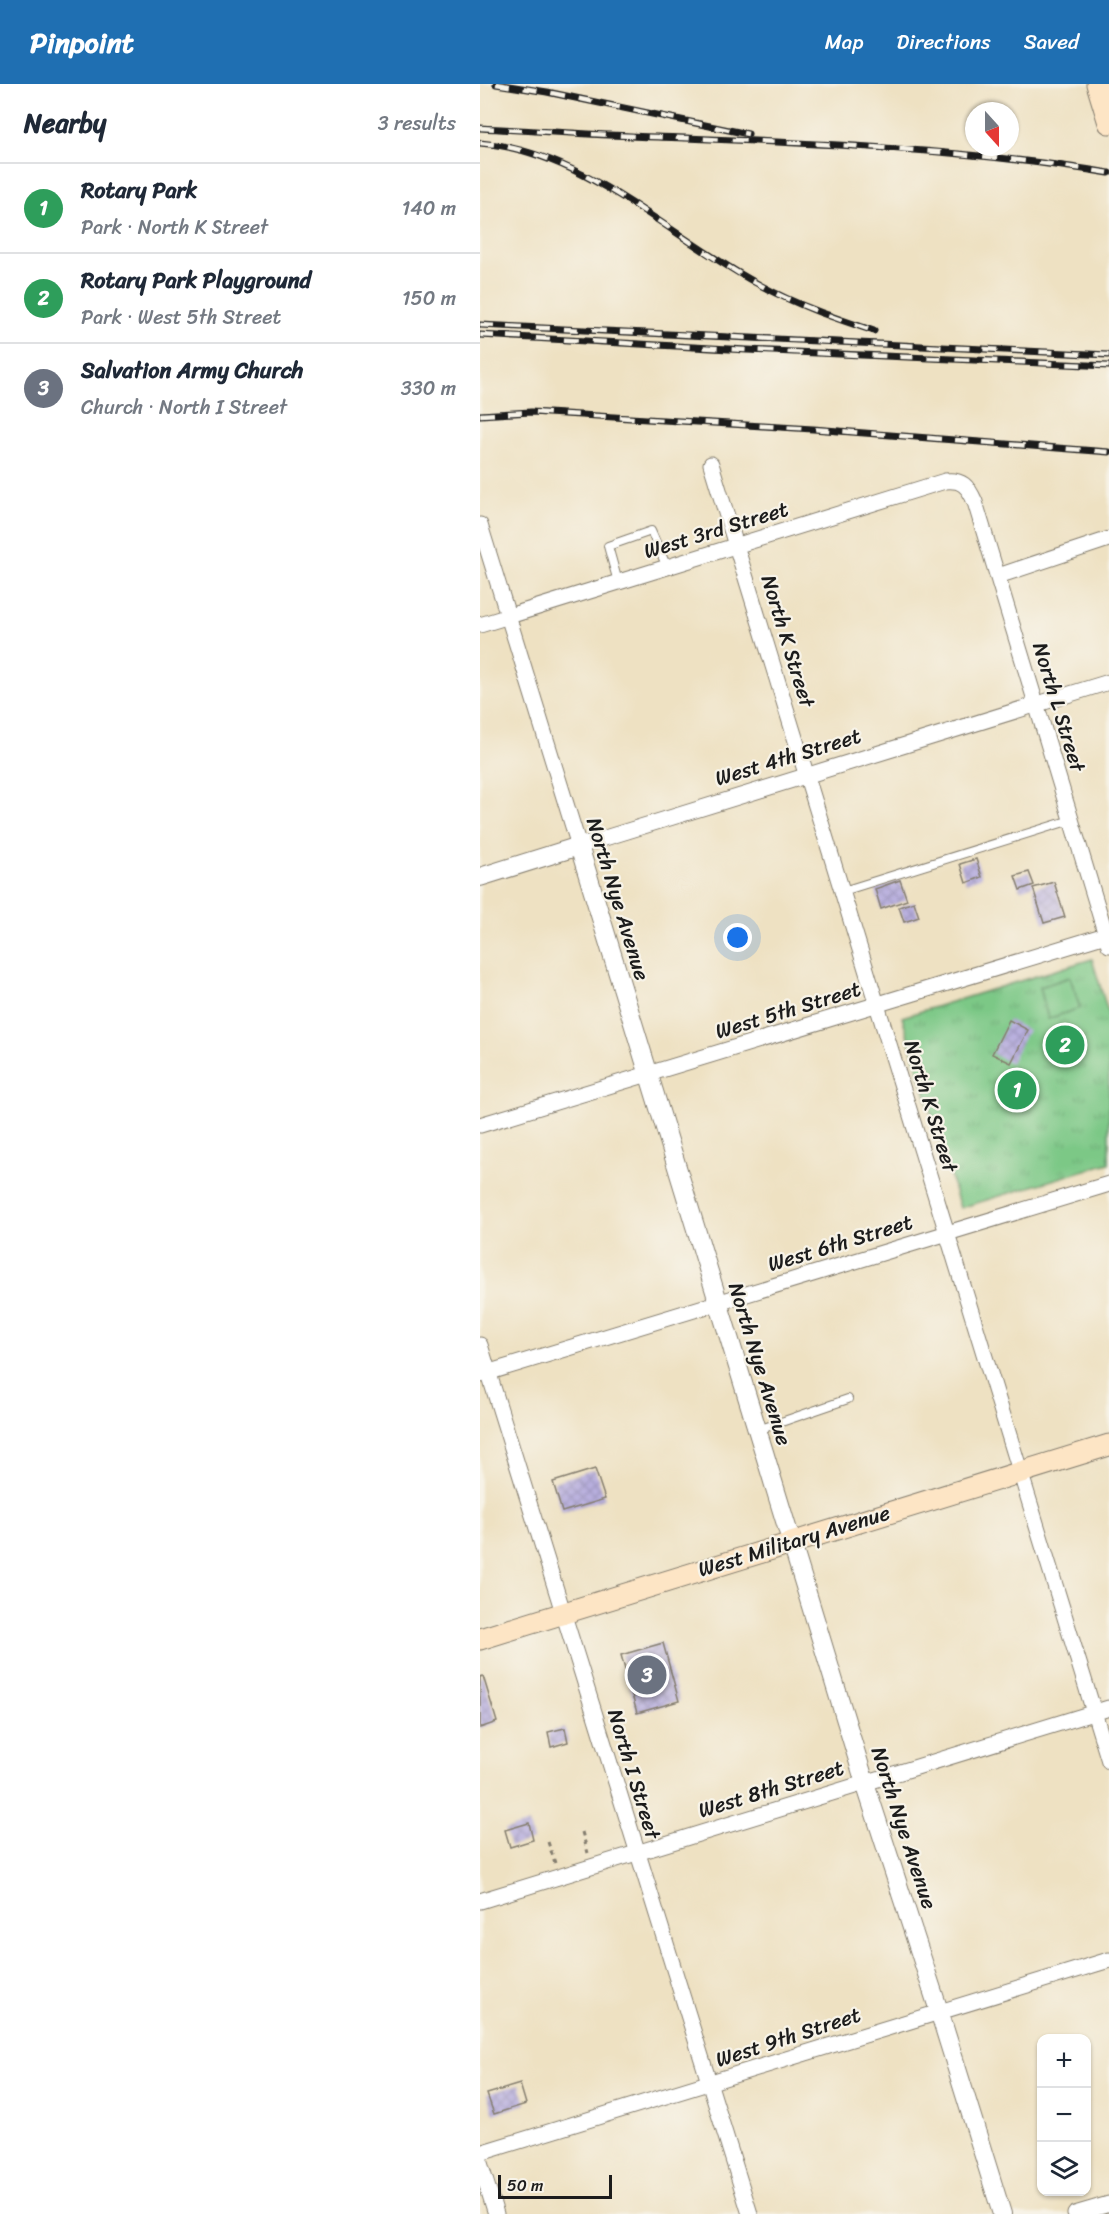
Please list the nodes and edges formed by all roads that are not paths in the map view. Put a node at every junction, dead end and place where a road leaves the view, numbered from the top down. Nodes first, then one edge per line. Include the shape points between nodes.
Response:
1 (1096, 84) edge
2 (1109, 123) edge
3 (711, 464) dead end
4 (965, 484) joint
5 (480, 525) edge
6 (1109, 538) edge
7 (737, 546) junction
8 (667, 567) junction
9 (998, 576) junction
10 (618, 582) junction
11 (508, 617) junction
12 (480, 625) edge
13 (1109, 682) edge
14 (1037, 704) junction
15 (807, 775) junction
16 (1071, 820) junction
17 (579, 846) junction
18 (480, 877) edge
19 (843, 891) junction
20 (1108, 938) edge
21 (878, 1005) junction
22 (647, 1074) junction
23 (480, 1125) edge
24 (1109, 1184) edge
25 (947, 1233) junction
26 (717, 1302) junction
27 (480, 1345) edge
28 (484, 1373) edge
29 (848, 1400) dead end
30 (757, 1430) junction
31 (1109, 1445) edge
32 (1019, 1472) junction
33 (791, 1542) junction
34 (562, 1614) junction
35 (480, 1639) edge
36 (1102, 1710) edge
37 (1109, 1761) edge
38 (865, 1783) junction
39 (636, 1853) junction
40 (480, 1901) edge
41 (1109, 1960) edge
42 (939, 2011) junction
43 (710, 2084) junction
44 (480, 2153) edge
45 (480, 2163) edge
46 (1109, 2204) edge
47 (496, 2214) edge
48 (750, 2214) edge
49 (1002, 2214) edge
50 (1075, 2214) edge

1 - 2 main road
3 - 7 street, North K Street
4 - 7 street, West 3rd Street via 945,481
4 - 9 street, North L Street via 975,502
5 - 11 street, North Nye Avenue
6 - 9 street
7 - 8 street, West 3rd Street
7 - 15 street, North K Street
8 - 10 street, West 3rd Street
8 - 10 lane via 651,531 608,546
9 - 14 street, North L Street
10 - 11 street, West 3rd Street
11 - 12 street, West 3rd Street
11 - 17 street, North Nye Avenue
13 - 14 street, West 4th Street
14 - 15 street, West 4th Street
14 - 16 street, North L Street
15 - 17 street, West 4th Street
15 - 19 street, North K Street
16 - 19 lane
16 - 20 street, North L Street
17 - 18 street, West 4th Street
17 - 22 street, North Nye Avenue
19 - 21 street, North K Street
20 - 21 street, West 5th Street
21 - 22 street, West 5th Street
21 - 25 street, North K Street
22 - 23 street, West 5th Street
22 - 26 street, North Nye Avenue
24 - 25 street, West 6th Street
25 - 26 street, West 6th Street
25 - 32 street, North K Street
26 - 28 street, West 6th Street
26 - 30 street, North Nye Avenue
27 - 28 street, North I Street
28 - 34 street, North I Street
29 - 30 lane
30 - 33 street, North Nye Avenue
31 - 32 main road, West Military Avenue
32 - 33 main road, West Military Avenue
32 - 36 street, North K Street
33 - 34 main road, West Military Avenue
33 - 38 street, North Nye Avenue
34 - 35 main road, West Military Avenue
34 - 39 street, North I Street
36 - 37 street, North K Street
36 - 38 street, West 8th Street
38 - 39 street, West 8th Street
38 - 42 street, North Nye Avenue
39 - 40 street, West 8th Street
39 - 43 street, North I Street
41 - 42 street, West 9th Street
42 - 43 street, West 9th Street
42 - 49 street, North Nye Avenue
43 - 44 street, West 9th Street
43 - 48 street, North I Street
45 - 47 street
46 - 50 street

